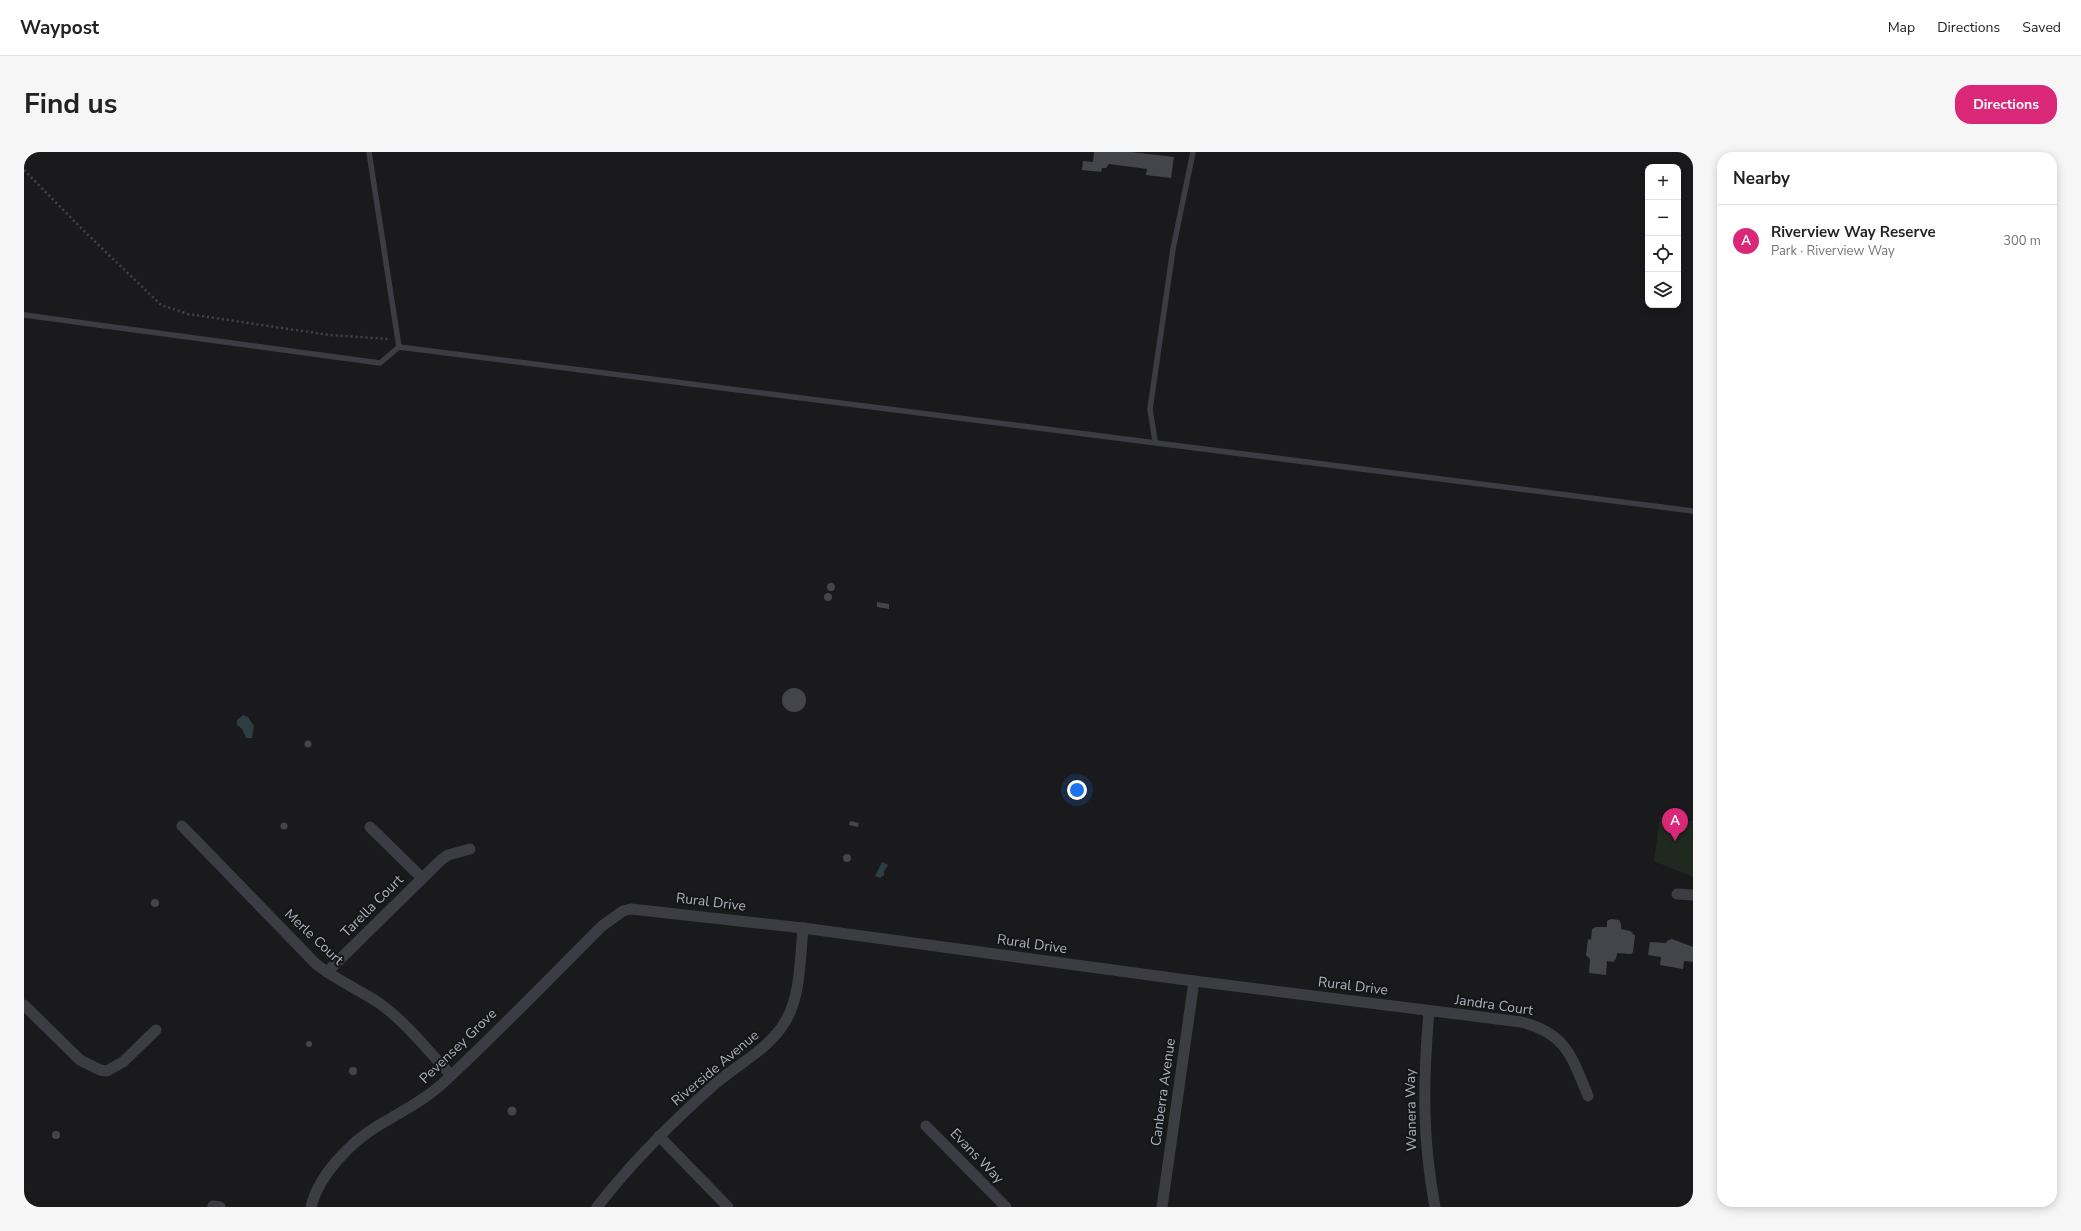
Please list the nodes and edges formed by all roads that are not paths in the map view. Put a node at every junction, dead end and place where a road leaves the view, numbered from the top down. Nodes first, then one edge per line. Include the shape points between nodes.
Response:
1 (369, 152) edge
2 (1193, 152) edge
3 (24, 315) edge
4 (399, 347) junction
5 (1155, 442) junction
6 (1693, 510) edge
7 (182, 826) dead end
8 (370, 827) dead end
9 (470, 849) dead end
10 (422, 878) junction
11 (1677, 894) dead end
12 (1693, 895) edge
13 (631, 909) joint
14 (803, 928) junction
15 (326, 972) junction
16 (1194, 981) junction
17 (24, 1005) edge
18 (1429, 1011) junction
19 (156, 1030) dead end
20 (451, 1074) junction
21 (1588, 1096) dead end
22 (926, 1126) dead end
23 (659, 1136) junction
24 (311, 1207) edge
25 (597, 1207) edge
26 (728, 1207) edge
27 (1006, 1207) edge
28 (1162, 1207) edge
29 (1435, 1207) edge

1 - 4 lane
2 - 5 lane via 1173,248 1150,409
3 - 4 lane via 380,363
4 - 5 lane
5 - 6 lane
7 - 15 street, Merle Court
8 - 10 street, Tarella Court
9 - 10 street, Tarella Court via 445,857
10 - 15 street, Tarella Court
11 - 12 street
13 - 14 street, Rural Drive
13 - 20 street, Pevensey Grove via 623,911 602,926
14 - 16 street, Rural Drive
14 - 23 street, Riverside Avenue via 795,994 791,1010 778,1033 716,1083
15 - 20 street, Merle Court via 392,1013
16 - 18 street, Rural Drive
16 - 28 street, Canberra Avenue
17 - 19 street via 80,1060 100,1070 107,1070 123,1062
18 - 21 street, Jandra Court via 1521,1022 1546,1030 1571,1054
18 - 29 street, Wanera Way via 1424,1114
20 - 24 street, Pevensey Grove via 429,1096 365,1135 335,1163 316,1190
22 - 27 street, Evans Way
23 - 25 street, Riverside Avenue via 615,1183
23 - 26 street

